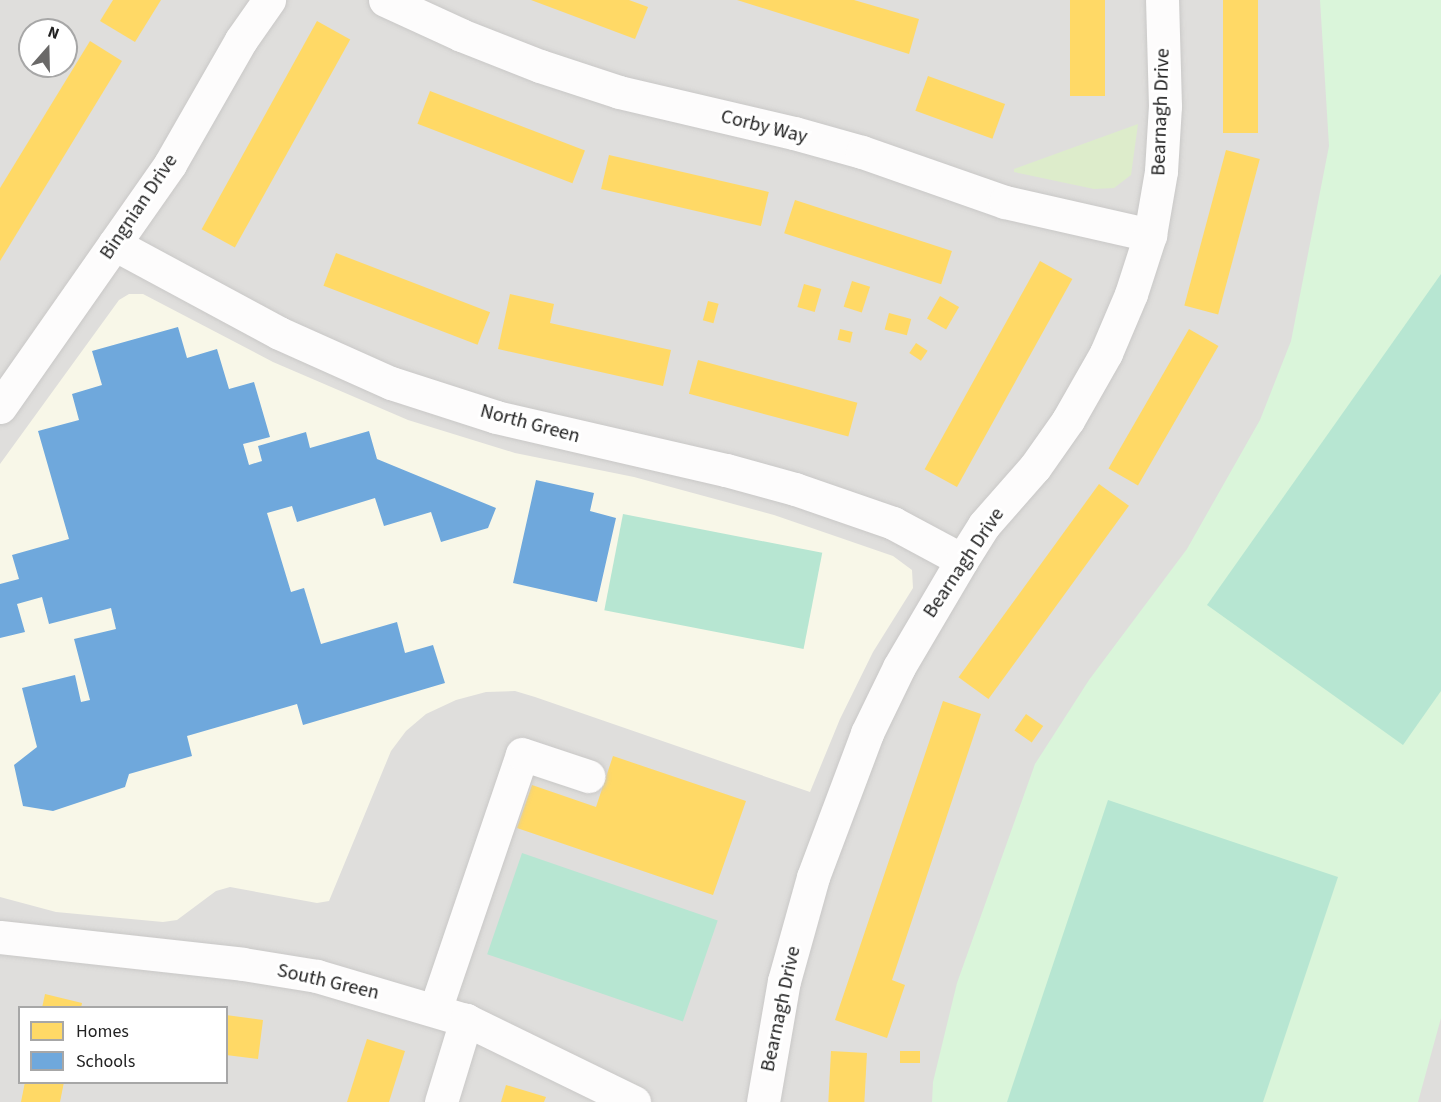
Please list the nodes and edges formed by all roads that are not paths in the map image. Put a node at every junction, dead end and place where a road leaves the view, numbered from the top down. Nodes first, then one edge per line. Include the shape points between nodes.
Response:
1 (269, 0) edge
2 (385, 0) edge
3 (1162, 0) edge
4 (1150, 235) junction
5 (114, 244) junction
6 (0, 407) edge
7 (962, 560) junction
8 (588, 776) dead end
9 (0, 937) edge
10 (435, 1010) junction
11 (466, 1020) junction
12 (441, 1102) edge
13 (634, 1102) edge
14 (763, 1102) edge

1 - 5 street, Bingnian Drive via 241,40 170,164
2 - 4 street, Corby Way via 461,35 619,92 794,133 862,152 1005,202
3 - 4 street, Bearnagh Drive via 1165,106 1161,171
4 - 7 street, Bearnagh Drive via 1106,353 1068,420 1035,467 984,525
5 - 6 street, Bingnian Drive
5 - 7 street, North Green via 279,333 391,383 496,417 795,489 893,524
7 - 14 street, Bearnagh Drive via 899,667 843,792 813,877 784,981
8 - 10 street via 522,754
9 - 10 street, South Green via 317,976
10 - 11 street, South Green
11 - 12 street
11 - 13 street, South Green

